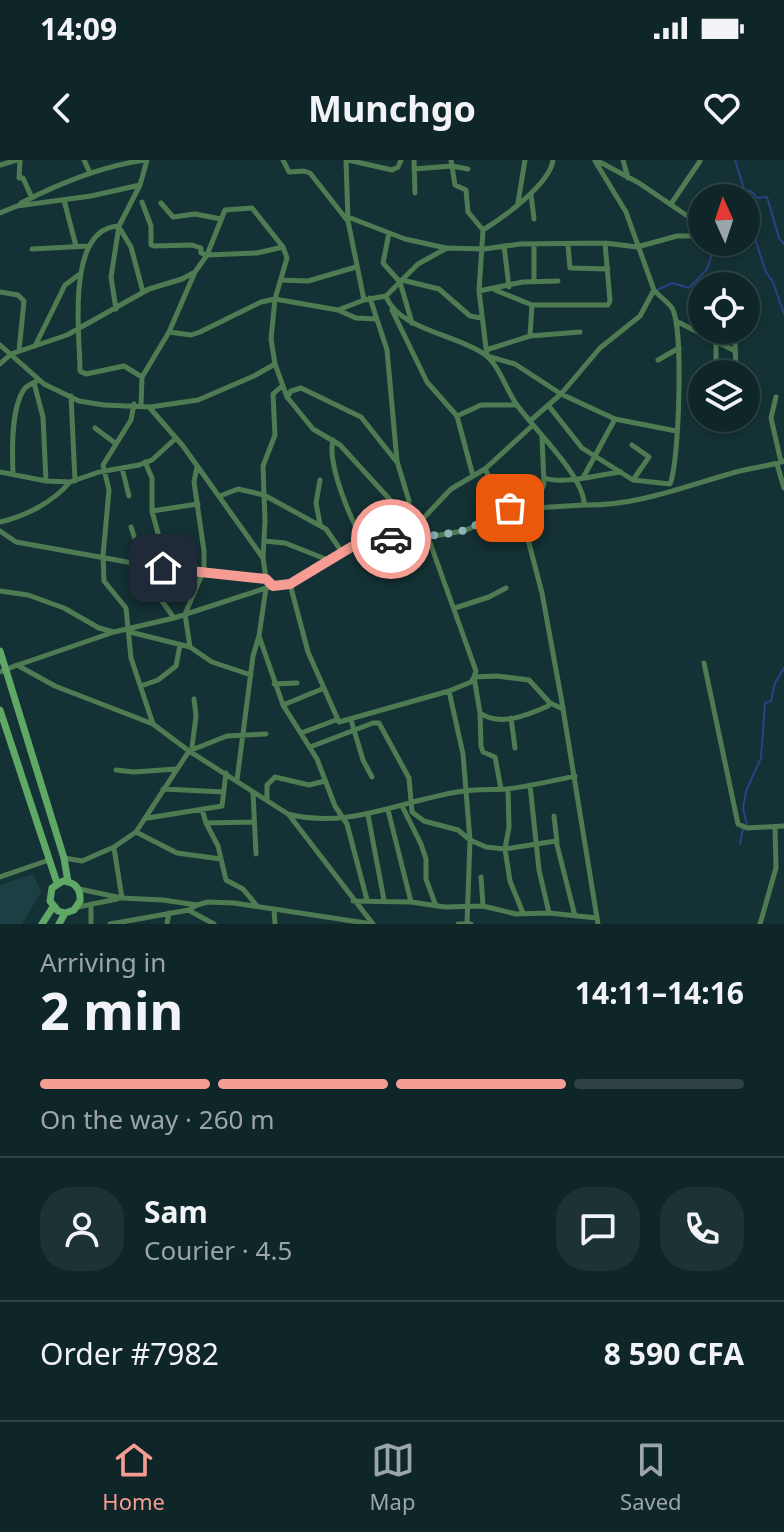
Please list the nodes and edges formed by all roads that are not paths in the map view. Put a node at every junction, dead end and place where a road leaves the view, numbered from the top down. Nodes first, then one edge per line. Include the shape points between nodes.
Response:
1 (18, 160) edge
2 (84, 160) edge
3 (146, 160) edge
4 (283, 160) edge
5 (347, 160) edge
6 (401, 160) edge
7 (414, 160) edge
8 (525, 160) edge
9 (553, 160) edge
10 (595, 160) edge
11 (623, 160) edge
12 (700, 161) edge
13 (452, 163) edge
14 (0, 165) edge
15 (414, 169) junction
16 (468, 169) dead end
17 (90, 173) junction
18 (628, 178) junction
19 (140, 185) junction
20 (415, 193) dead end
21 (531, 193) junction
22 (32, 198) junction
23 (64, 200) junction
24 (142, 202) dead end
25 (161, 203) dead end
26 (518, 204) junction
27 (671, 204) junction
28 (17, 206) junction
29 (0, 213) edge
30 (221, 219) junction
31 (348, 219) junction
32 (534, 219) dead end
33 (119, 226) junction
34 (483, 230) junction
35 (389, 233) junction
36 (605, 243) junction
37 (534, 244) junction
38 (568, 245) junction
39 (76, 246) junction
40 (89, 246) junction
41 (504, 246) junction
42 (283, 247) junction
43 (637, 247) junction
44 (447, 248) junction
45 (32, 249) dead end
46 (484, 249) junction
47 (207, 255) junction
48 (356, 267) junction
49 (608, 269) junction
50 (195, 272) junction
51 (80, 274) junction
52 (281, 280) junction
53 (401, 281) junction
54 (534, 281) junction
55 (558, 281) dead end
56 (509, 287) junction
57 (495, 290) junction
58 (654, 290) junction
59 (479, 291) junction
60 (0, 292) edge
61 (143, 293) junction
62 (386, 296) junction
63 (275, 299) junction
64 (367, 299) junction
65 (532, 305) junction
66 (116, 309) junction
67 (392, 309) junction
68 (338, 310) junction
69 (481, 318) junction
70 (376, 319) junction
71 (675, 321) junction
72 (412, 323) junction
73 (80, 328) junction
74 (688, 328) edge
75 (169, 332) junction
76 (580, 332) dead end
77 (530, 336) junction
78 (719, 344) edge
79 (737, 344) edge
80 (0, 345) edge
81 (34, 347) junction
82 (679, 348) junction
83 (19, 351) junction
84 (735, 351) junction
85 (487, 353) junction
86 (11, 354) junction
87 (658, 360) dead end
88 (735, 360) edge
89 (0, 364) edge
90 (275, 364) junction
91 (142, 377) junction
92 (36, 382) junction
93 (282, 386) junction
94 (561, 394) junction
95 (71, 396) junction
96 (287, 397) junction
97 (776, 397) dead end
98 (516, 405) junction
99 (548, 405) junction
100 (141, 406) junction
101 (457, 416) junction
102 (615, 419) junction
103 (531, 423) junction
104 (95, 428) dead end
105 (676, 431) junction
106 (542, 437) junction
107 (176, 438) junction
108 (333, 440) junction
109 (115, 443) junction
110 (632, 445) dead end
111 (595, 455) junction
112 (397, 461) junction
113 (145, 462) junction
114 (781, 462) edge
115 (197, 466) junction
116 (122, 468) junction
117 (485, 469) junction
118 (105, 471) junction
119 (0, 472) edge
120 (621, 472) junction
121 (13, 473) junction
122 (473, 476) junction
123 (584, 476) junction
124 (545, 478) junction
125 (574, 479) junction
126 (320, 480) dead end
127 (633, 480) junction
128 (46, 481) junction
129 (72, 482) junction
130 (784, 488) edge
131 (264, 495) junction
132 (129, 496) dead end
133 (220, 496) junction
134 (198, 504) junction
135 (584, 505) junction
136 (505, 508) junction
137 (534, 508) junction
138 (525, 509) junction
139 (152, 511) junction
140 (406, 518) junction
141 (0, 522) edge
142 (320, 525) junction
143 (131, 527) dead end
144 (415, 527) junction
145 (525, 528) junction
146 (497, 530) dead end
147 (0, 531) edge
148 (417, 536) junction
149 (428, 537) junction
150 (264, 541) junction
151 (365, 542) junction
152 (342, 552) junction
153 (103, 556) junction
154 (263, 558) junction
155 (329, 560) junction
156 (142, 565) junction
157 (163, 568) junction
158 (204, 570) junction
159 (266, 579) junction
160 (290, 584) junction
161 (270, 587) junction
162 (506, 588) dead end
163 (0, 591) edge
164 (455, 608) junction
165 (185, 614) junction
166 (174, 618) junction
167 (130, 630) junction
168 (114, 632) junction
169 (259, 636) junction
170 (180, 644) junction
171 (190, 647) junction
172 (0, 651) edge
173 (704, 663) dead end
174 (17, 665) junction
175 (3, 671) edge
176 (251, 675) junction
177 (474, 677) junction
178 (297, 683) dead end
179 (274, 684) junction
180 (141, 686) junction
181 (322, 689) junction
182 (449, 691) junction
183 (194, 699) dead end
184 (550, 703) junction
185 (283, 705) junction
186 (563, 709) junction
187 (0, 710) edge
188 (480, 713) junction
189 (511, 718) junction
190 (336, 720) junction
191 (351, 720) junction
192 (153, 724) junction
193 (354, 730) junction
194 (301, 733) junction
195 (242, 734) junction
196 (266, 734) dead end
197 (310, 747) junction
198 (515, 748) dead end
199 (189, 751) junction
200 (177, 769) junction
201 (116, 770) dead end
202 (226, 773) junction
203 (575, 776) junction
204 (372, 777) dead end
205 (237, 780) junction
206 (325, 781) junction
207 (530, 785) junction
208 (163, 789) junction
209 (504, 789) junction
210 (253, 791) junction
211 (465, 791) junction
212 (224, 792) junction
213 (267, 800) junction
214 (410, 803) junction
215 (402, 806) junction
216 (202, 809) junction
217 (388, 810) junction
218 (288, 814) junction
219 (368, 815) junction
220 (554, 816) dead end
221 (147, 818) junction
222 (344, 818) junction
223 (253, 822) junction
224 (206, 823) junction
225 (784, 826) edge
226 (775, 827) junction
227 (136, 832) junction
228 (470, 840) junction
229 (557, 843) junction
230 (537, 844) junction
231 (114, 847) junction
232 (505, 849) junction
233 (256, 854) dead end
234 (64, 858) junction
235 (221, 859) junction
236 (49, 860) junction
237 (0, 877) edge
238 (481, 877) dead end
239 (68, 882) junction
240 (57, 883) junction
241 (79, 889) junction
242 (122, 898) junction
243 (367, 900) junction
244 (384, 900) junction
245 (353, 901) junction
246 (411, 902) junction
247 (91, 904) junction
248 (197, 905) junction
249 (436, 906) junction
250 (483, 906) junction
251 (53, 907) junction
252 (78, 907) junction
253 (258, 907) junction
254 (466, 907) junction
255 (274, 909) junction
256 (189, 910) junction
257 (65, 913) junction
258 (169, 913) junction
259 (523, 913) junction
260 (549, 913) junction
261 (575, 916) junction
262 (137, 921) edge
263 (598, 921) edge
264 (42, 924) edge
265 (59, 924) edge
266 (91, 924) edge
267 (110, 924) edge
268 (167, 924) edge
269 (214, 924) edge
270 (275, 924) edge
271 (373, 924) edge
272 (458, 924) edge
273 (468, 924) edge
274 (760, 924) edge

1 - 14 street
1 - 22 street via 19,178
2 - 17 street
3 - 17 street
3 - 19 street
4 - 31 street via 289,172 310,173
5 - 6 street via 392,170
5 - 31 street
7 - 15 street
8 - 26 street
9 - 21 street via 549,175
10 - 18 street
10 - 43 street via 626,212
11 - 18 street
12 - 27 street
13 - 15 street
13 - 16 street
13 - 34 street via 455,185 466,190 468,212
15 - 20 street
17 - 22 street
18 - 27 street
19 - 23 street
19 - 33 street
21 - 26 street
21 - 32 street
22 - 28 street
23 - 28 street
23 - 39 street
24 - 47 street via 151,245 198,246
25 - 30 street via 173,217
26 - 34 street
27 - 43 street via 696,223 697,236
28 - 29 street
30 - 42 street via 225,210 252,208
30 - 47 street
31 - 35 street
31 - 48 street
33 - 40 street via 103,230
33 - 61 street via 131,247
33 - 66 street via 111,277
34 - 46 street
35 - 44 street
35 - 53 street via 383,263
36 - 38 street
36 - 43 street
36 - 49 street
37 - 38 street
37 - 41 street
37 - 54 street
38 - 49 street via 570,268
39 - 40 street
39 - 45 street
40 - 51 street
41 - 46 street
41 - 56 street
42 - 47 street
42 - 52 street via 287,262
43 - 58 street
44 - 46 street
44 - 53 street
46 - 59 street
47 - 50 street
48 - 52 street via 308,281
48 - 64 street
49 - 65 street via 608,305
50 - 61 street
50 - 75 street
51 - 73 street
51 - 81 street via 65,285
52 - 63 street
53 - 62 street
53 - 69 street via 439,289 470,316
53 - 72 street
54 - 55 street
54 - 56 street
56 - 57 street
57 - 59 street
57 - 65 street
58 - 71 street via 672,308
58 - 94 street via 643,313 600,348
59 - 69 street
60 - 83 street via 24,301
61 - 66 street
62 - 64 street
62 - 67 street
63 - 68 street
63 - 75 street via 191,335
63 - 90 street
64 - 68 street
64 - 70 street
65 - 77 street
66 - 73 street
67 - 72 street
67 - 101 street via 427,382
68 - 70 street
69 - 85 street
70 - 112 street via 388,363
71 - 74 street
71 - 82 street
72 - 85 street
73 - 81 street
73 - 91 street via 82,373 124,366
75 - 91 street
76 - 77 street
77 - 85 street
78 - 84 street
79 - 84 street
80 - 86 street
81 - 83 street
82 - 87 street
82 - 105 street
83 - 86 street
84 - 88 street
85 - 94 street
85 - 98 street
86 - 89 street
86 - 92 street
90 - 93 street
90 - 100 street via 198,400
91 - 100 street
92 - 95 street
92 - 121 street via 23,390 13,433
92 - 128 street
93 - 96 street
93 - 131 street via 272,397 277,425 263,466
94 - 99 street
94 - 102 street
95 - 100 street via 90,404
95 - 129 street
96 - 108 street via 313,429
96 - 112 street via 301,388 361,417
97 - 114 street via 771,418
98 - 101 street via 481,405
98 - 103 street
99 - 103 street
99 - 111 street via 574,441
100 - 107 street
100 - 109 street
101 - 122 street
102 - 105 street
102 - 111 street
103 - 106 street
103 - 117 street
104 - 109 street
105 - 127 street via 670,484
106 - 124 street
106 - 125 street
107 - 113 street
107 - 115 street
108 - 140 street
108 - 151 street via 335,471
109 - 118 street
110 - 127 street via 649,457
111 - 120 street
111 - 123 street
112 - 140 street via 409,501
113 - 116 street
113 - 139 street via 152,478
114 - 130 street
114 - 135 street via 649,499
115 - 133 street
115 - 134 street
116 - 118 street
116 - 132 street
117 - 122 street
117 - 136 street
118 - 129 street
118 - 153 street via 109,490
119 - 121 street
120 - 123 street
120 - 127 street
121 - 128 street
122 - 144 street via 451,489
123 - 125 street
124 - 125 street
124 - 137 street
125 - 135 street
126 - 142 street
128 - 129 street
129 - 141 street via 35,508
131 - 133 street via 238,489
131 - 142 street
131 - 150 street
133 - 154 street
134 - 139 street
134 - 158 street
135 - 137 street
136 - 138 street
136 - 149 street via 489,512 471,528
137 - 138 street
138 - 145 street
139 - 157 street
140 - 144 street
142 - 152 street
143 - 156 street
144 - 148 street
145 - 146 street
145 - 186 street
147 - 153 street via 16,542
148 - 149 street
148 - 151 street
149 - 164 street
150 - 154 street
150 - 155 street
151 - 152 street
152 - 155 street
153 - 156 street
153 - 167 street via 104,581 123,603
154 - 159 street
155 - 160 street
156 - 157 street
156 - 166 street
157 - 158 street
158 - 159 street
158 - 165 street
159 - 161 street
160 - 161 street
160 - 181 street
161 - 165 street
161 - 169 street
162 - 164 street
163 - 168 street via 64,608
164 - 177 street
165 - 166 street
165 - 171 street
166 - 167 street
167 - 168 street
167 - 170 street
167 - 180 street via 131,658
168 - 174 street
169 - 176 street
169 - 179 street
170 - 171 street
170 - 180 street via 176,666
171 - 176 street via 212,662
172 - 175 main road
173 - 226 street via 738,824
174 - 175 street
174 - 192 street via 55,686
175 - 234 main road
176 - 195 street
177 - 182 street
177 - 184 street via 529,680
177 - 188 street
178 - 179 street
179 - 185 street
180 - 192 street
181 - 185 street
181 - 190 street
182 - 191 street
182 - 211 street
183 - 199 street via 195,736
184 - 186 street
184 - 189 street
185 - 194 street
186 - 203 street
187 - 236 main road
188 - 189 street via 497,720
188 - 209 street via 481,746 495,757
189 - 198 street
190 - 191 street
190 - 194 street
191 - 193 street
192 - 199 street
193 - 197 street
193 - 204 street
193 - 214 street via 379,723 406,771
194 - 197 street
195 - 196 street
195 - 199 street
195 - 205 street
197 - 206 street
199 - 200 street
199 - 202 street
200 - 201 street
200 - 208 street
202 - 205 street
202 - 212 street
203 - 207 street
203 - 263 street
205 - 210 street
206 - 213 street via 309,785 275,777 267,785
206 - 222 street
207 - 209 street
207 - 230 street
208 - 212 street
208 - 221 street
209 - 211 street
209 - 232 street via 509,827
210 - 213 street
210 - 223 street
211 - 214 street
211 - 228 street
212 - 216 street via 222,806
213 - 218 street
214 - 215 street
214 - 228 street via 416,817 458,830
215 - 217 street
215 - 249 street via 421,844
216 - 221 street
216 - 224 street
217 - 219 street
217 - 246 street
218 - 222 street
218 - 245 street
219 - 222 street
219 - 244 street
220 - 229 street
221 - 227 street
222 - 243 street
223 - 224 street
223 - 233 street
224 - 235 street
225 - 226 street
226 - 274 street via 776,868
227 - 231 street
227 - 235 street via 177,853
228 - 232 street
228 - 254 street
229 - 230 street
229 - 261 street
230 - 232 street
230 - 260 street
231 - 234 street via 82,861
231 - 242 street
232 - 259 street
234 - 239 main road
235 - 253 street via 227,882 243,889
236 - 237 street
236 - 240 main road
238 - 250 street
239 - 240 main road
239 - 241 main road
240 - 251 main road via 50,894
241 - 242 street
241 - 252 main road
242 - 247 street
242 - 248 street
243 - 244 street
243 - 245 street
244 - 246 street
245 - 271 street
246 - 249 street
247 - 252 street
247 - 266 street
248 - 253 street
248 - 256 street
249 - 254 street
250 - 254 street
250 - 259 street
251 - 257 main road
251 - 264 main road
252 - 257 main road
253 - 255 street
254 - 273 street
255 - 270 street
255 - 271 street
256 - 258 street
256 - 269 street
257 - 265 main road
258 - 262 street
258 - 268 street
259 - 260 street
260 - 261 street
261 - 263 street
262 - 267 street
272 - 273 street

